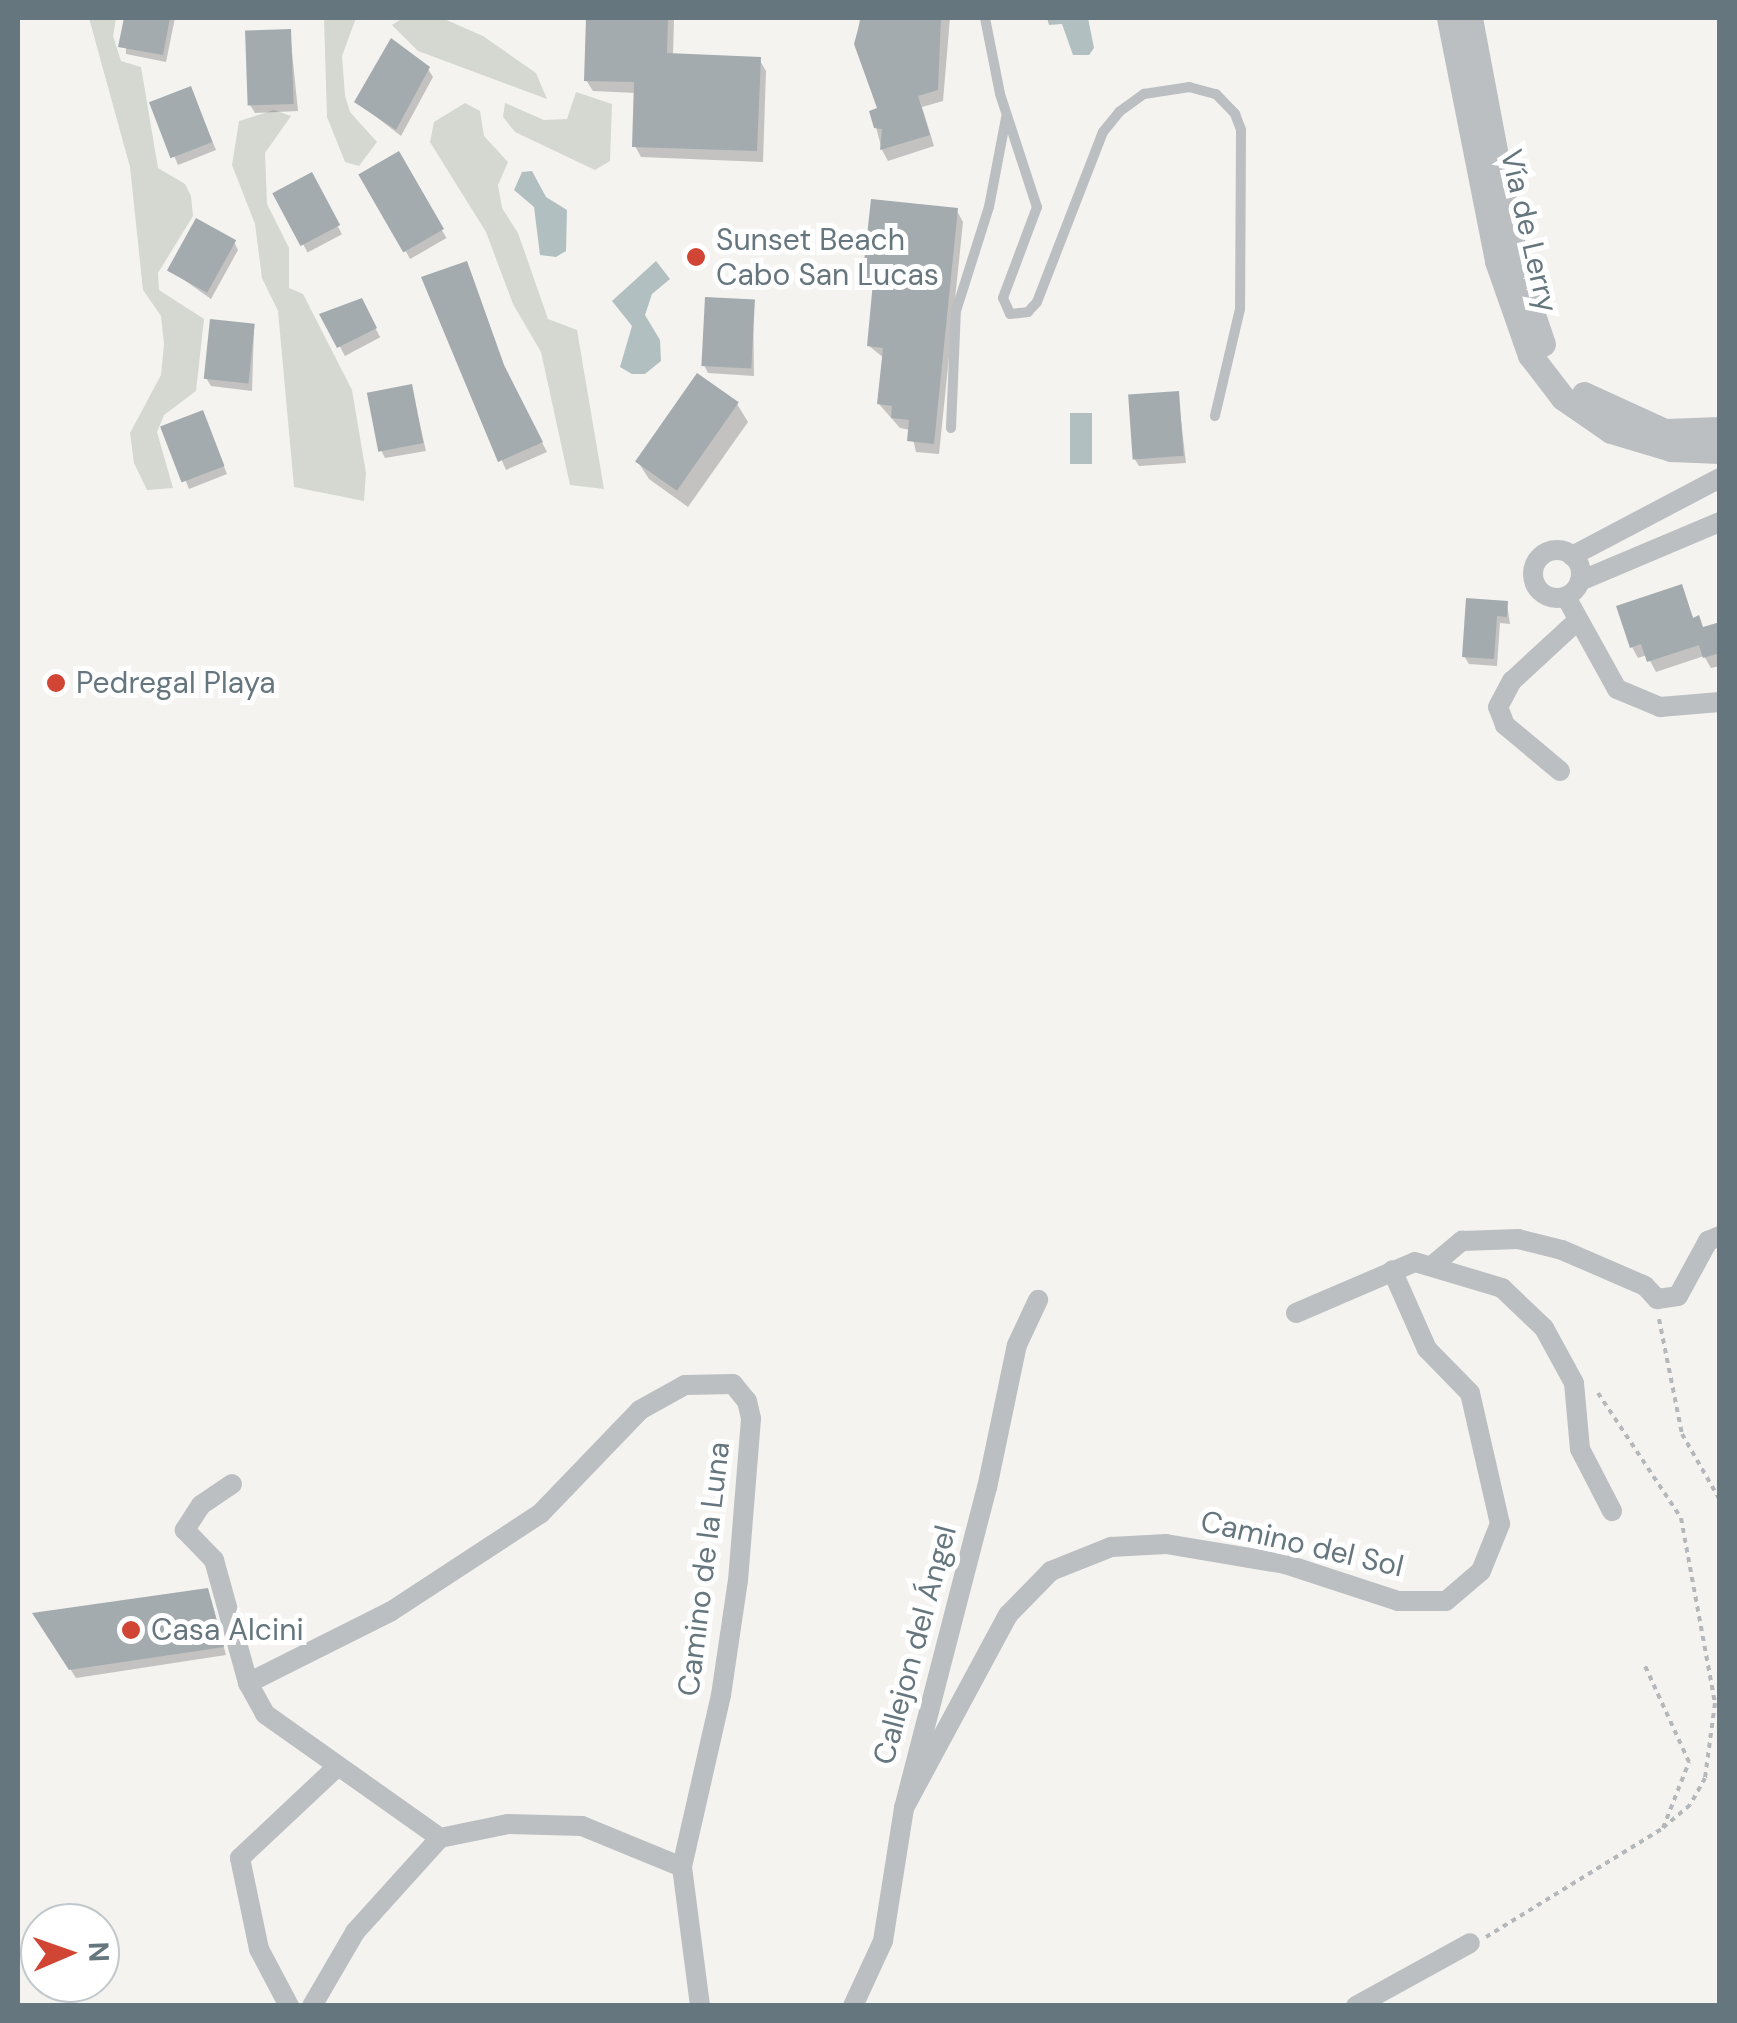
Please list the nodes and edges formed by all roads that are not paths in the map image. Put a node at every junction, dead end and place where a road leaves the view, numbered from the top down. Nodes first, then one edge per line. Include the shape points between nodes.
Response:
1 (985, 18) edge
2 (1449, 18) edge
3 (1470, 18) edge
4 (1007, 117) junction
5 (1557, 380) junction
6 (1215, 416) dead end
7 (951, 428) dead end
8 (1720, 428) edge
9 (1720, 451) edge
10 (1720, 478) edge
11 (1720, 522) edge
12 (1572, 556) junction
13 (1573, 589) junction
14 (1576, 622) junction
15 (1720, 702) edge
16 (1560, 772) dead end
17 (1720, 1236) edge
18 (1433, 1266) junction
19 (1392, 1270) junction
20 (1038, 1300) dead end
21 (1296, 1313) dead end
22 (232, 1484) dead end
23 (1612, 1510) dead end
24 (248, 1683) junction
25 (338, 1766) junction
26 (904, 1808) junction
27 (440, 1838) junction
28 (682, 1867) junction
29 (1470, 1943) road end
30 (289, 2006) edge
31 (312, 2006) edge
32 (700, 2006) edge
33 (853, 2006) edge
34 (1356, 2006) edge

1 - 4 lane
2 - 5 street, Vía de Lerry via 1504,290 1520,334
3 - 5 street, Vía de Lerry via 1522,284
4 - 6 lane via 1037,207 1003,298 1014,314 1037,302 1103,132 1119,112 1144,94 1189,87 1216,94 1236,114 1240,309
4 - 7 lane via 989,207 956,311
5 - 8 street, Vía de Lerry via 1654,428 1682,434
5 - 9 street, Vía de Lerry via 1623,436 1671,449
10 - 12 street
11 - 13 street
12 - 13 street
12 - 13 street via 1544,554 1533,574 1543,594
13 - 14 street
14 - 15 street via 1604,673 1629,697 1680,709
14 - 16 street via 1512,681 1498,707 1505,724
17 - 18 street via 1708,1241 1678,1296 1657,1299 1645,1286 1562,1250 1518,1239 1462,1242
18 - 19 street via 1416,1262
18 - 23 street via 1502,1288 1544,1328 1574,1383 1580,1450
19 - 21 street
19 - 26 street, Camino del Sol via 1427,1349 1470,1393 1500,1524 1481,1571 1446,1601 1398,1601 1286,1564 1166,1544 1111,1547 1052,1571 1008,1614
20 - 26 street, Callejon del Ángel via 1017,1345
22 - 24 street via 201,1504 185,1530 221,1576
24 - 25 street via 259,1708
24 - 28 street, Camino de la Luna via 390,1612 540,1514 596,1448 640,1410 685,1384 724,1379 747,1400 750,1460 722,1695
25 - 27 street
25 - 30 street via 240,1858 259,1949
26 - 33 street, Callejon del Ángel via 882,1942
27 - 28 street via 508,1824 582,1826
27 - 31 street via 355,1932
28 - 32 street
29 - 34 street

